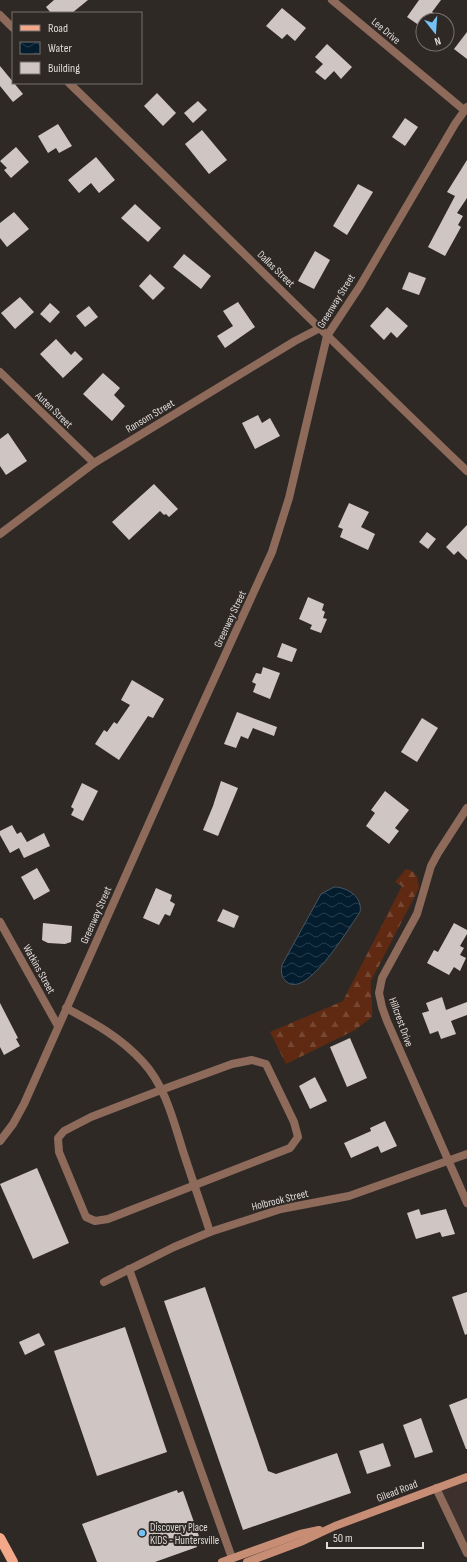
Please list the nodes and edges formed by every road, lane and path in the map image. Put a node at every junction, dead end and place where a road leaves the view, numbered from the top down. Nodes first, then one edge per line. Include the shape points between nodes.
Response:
1 (332, 0) edge
2 (0, 15) edge
3 (12, 27) edge
4 (71, 84) edge
5 (465, 108) edge
6 (320, 328) junction
7 (327, 336) junction
8 (0, 372) edge
9 (94, 462) junction
10 (467, 471) edge
11 (0, 534) edge
12 (467, 808) edge
13 (0, 922) edge
14 (66, 1008) junction
15 (58, 1026) junction
16 (161, 1090) junction
17 (0, 1141) edge
18 (467, 1154) edge
19 (448, 1160) junction
20 (194, 1185) junction
21 (467, 1203) edge
22 (210, 1232) junction
23 (130, 1269) junction
24 (104, 1282) dead end
25 (467, 1477) edge
26 (436, 1488) junction
27 (335, 1526) junction
28 (0, 1538) edge
29 (467, 1553) edge
30 (232, 1558) junction
31 (13, 1562) edge
32 (222, 1562) edge
33 (246, 1562) edge

1 - 5 street, Lee Drive
2 - 3 street
4 - 6 street, Dallas Street
5 - 7 street, Greenway Street via 360,286
6 - 7 street, Dallas Street
6 - 9 street, Ransom Street via 294,341
7 - 10 street, Dallas Street
7 - 14 street, Greenway Street via 289,498 272,552
8 - 9 street, Auten Street
9 - 11 street, Ransom Street
12 - 19 street, Hillcrest Drive via 431,866 417,914 382,978 380,993 387,1021
13 - 15 street, Watkins Street
14 - 15 street, Greenway Street
14 - 16 street via 105,1029 126,1045 144,1063
15 - 17 street, Greenway Street via 24,1104
16 - 20 street
16 - 20 street via 232,1064 252,1060 266,1064 294,1122 298,1137 290,1148
16 - 20 street via 90,1116 64,1131 58,1138 59,1152 86,1217 95,1221 108,1219
18 - 19 street, Holbrook Street
19 - 21 street, Hillcrest Drive
19 - 22 street, Holbrook Street via 349,1196 281,1209
20 - 22 street
22 - 23 street, Holbrook Street via 174,1246
23 - 24 street, Holbrook Street
23 - 30 street
25 - 26 main road, Gilead Road
26 - 27 main road, Gilead Road
26 - 29 street
27 - 30 main road, Gilead Road via 300,1534
27 - 33 main road, Gilead Road
28 - 31 main road
30 - 32 main road, Gilead Road

